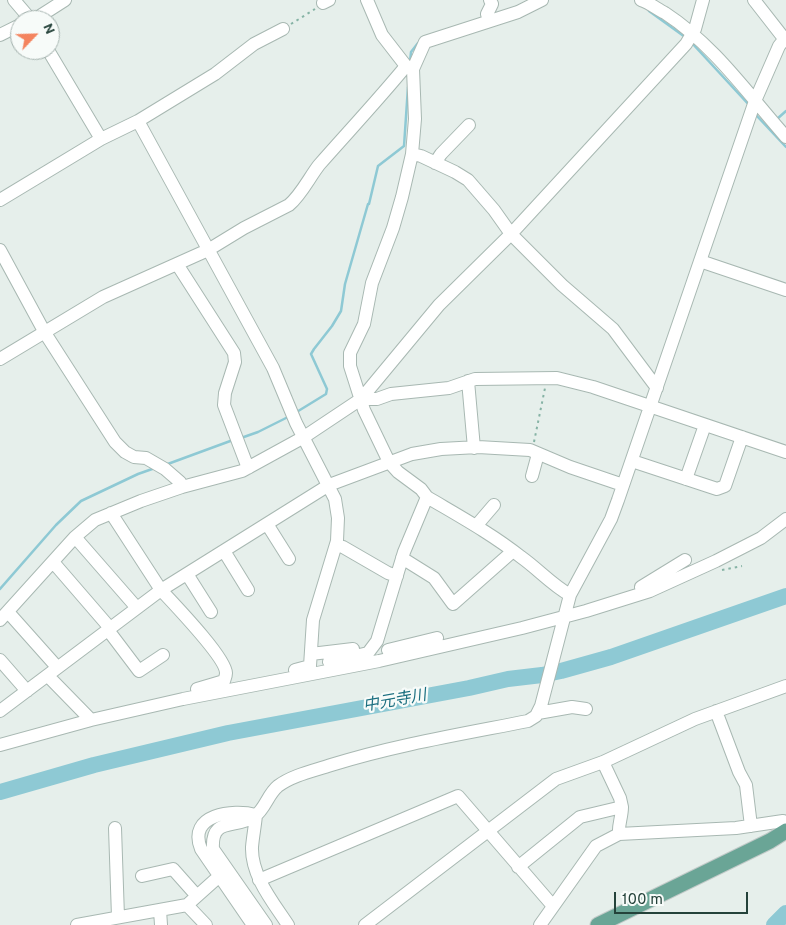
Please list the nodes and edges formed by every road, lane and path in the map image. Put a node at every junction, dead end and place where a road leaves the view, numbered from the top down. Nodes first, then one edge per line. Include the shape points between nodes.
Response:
1 (14, 0) edge
2 (65, 0) edge
3 (368, 0) edge
4 (490, 0) edge
5 (542, 0) edge
6 (641, 0) edge
7 (704, 0) edge
8 (754, 0) edge
9 (326, 2) edge
10 (22, 10) edge
11 (49, 10) edge
12 (489, 21) junction
13 (282, 29) joint
14 (693, 33) junction
15 (786, 39) edge
16 (54, 60) edge
17 (410, 67) junction
18 (755, 101) junction
19 (138, 122) junction
20 (469, 125) dead end
21 (786, 136) edge
22 (101, 139) junction
23 (412, 154) junction
24 (435, 163) junction
25 (0, 200) edge
26 (511, 234) junction
27 (0, 250) edge
28 (208, 250) junction
29 (700, 261) junction
30 (178, 264) junction
31 (786, 290) edge
32 (45, 333) junction
33 (0, 359) edge
34 (547, 378) junction
35 (468, 381) junction
36 (657, 388) junction
37 (361, 399) junction
38 (650, 407) junction
39 (705, 425) junction
40 (304, 437) junction
41 (742, 437) junction
42 (474, 448) junction
43 (786, 452) edge
44 (535, 453) junction
45 (632, 461) junction
46 (389, 462) junction
47 (248, 468) junction
48 (532, 476) dead end
49 (686, 479) junction
50 (329, 485) junction
51 (623, 485) junction
52 (182, 487) junction
53 (428, 497) junction
54 (494, 505) dead end
55 (786, 510) edge
56 (111, 514) junction
57 (786, 519) edge
58 (267, 524) junction
59 (476, 526) junction
60 (773, 529) junction
61 (75, 537) junction
62 (336, 545) junction
63 (224, 551) junction
64 (513, 551) junction
65 (402, 558) junction
66 (289, 559) dead end
67 (685, 560) dead end
68 (53, 562) junction
69 (187, 574) junction
70 (397, 576) junction
71 (162, 590) junction
72 (248, 590) dead end
73 (642, 593) junction
74 (570, 595) junction
75 (137, 608) junction
76 (211, 612) dead end
77 (4, 616) edge
78 (564, 620) junction
79 (109, 629) junction
80 (437, 638) dead end
81 (373, 646) junction
82 (311, 654) junction
83 (163, 655) dead end
84 (0, 660) edge
85 (52, 672) junction
86 (320, 672) junction
87 (251, 686) junction
88 (786, 686) edge
89 (28, 691) junction
90 (183, 699) junction
91 (586, 709) dead end
92 (540, 710) junction
93 (0, 712) edge
94 (716, 712) junction
95 (91, 720) junction
96 (0, 745) edge
97 (603, 762) junction
98 (622, 808) junction
99 (256, 815) junction
100 (786, 822) edge
101 (751, 826) junction
102 (115, 828) dead end
103 (487, 831) junction
104 (618, 834) junction
105 (783, 836) edge
106 (518, 867) junction
107 (223, 873) junction
108 (142, 876) dead end
109 (259, 880) junction
110 (197, 896) junction
111 (187, 905) junction
112 (553, 906) junction
113 (160, 910) junction
114 (113, 920) edge
115 (78, 925) edge
116 (161, 925) edge
117 (206, 925) edge
118 (254, 925) edge
119 (266, 925) edge
120 (288, 925) edge
121 (366, 925) edge
122 (540, 925) edge
123 (598, 925) edge

1 - 10 street
2 - 11 street
3 - 17 street via 382,35
4 - 12 street
5 - 12 street
6 - 14 street
7 - 14 street
8 - 15 street
9 - 13 path
12 - 17 street via 425,42
13 - 19 street via 254,44 215,74
14 - 18 street
14 - 26 street
15 - 18 street via 779,46
16 - 22 street
17 - 23 street via 415,119
17 - 28 street via 309,178 295,200
18 - 21 street
18 - 29 street
19 - 22 street
19 - 28 street
20 - 24 street
22 - 25 street
23 - 24 street
23 - 37 street via 395,220 372,283 364,324 350,354 350,366
24 - 26 street via 468,180
26 - 36 street via 562,285 613,329
26 - 37 street via 439,305
27 - 32 street
28 - 30 street
28 - 40 street via 273,368
29 - 31 street
29 - 36 street
30 - 32 street via 103,297
30 - 47 street via 234,353 235,362 224,405
32 - 33 street
32 - 52 street via 115,442 134,457 146,458 166,469
34 - 35 street
34 - 38 street via 593,387
34 - 44 path
35 - 37 street via 449,388
35 - 42 street
36 - 38 street
37 - 40 street
37 - 46 street
38 - 39 street
38 - 45 street
39 - 41 street
39 - 49 street
40 - 47 street
40 - 50 street
41 - 43 street
41 - 49 street via 725,486 718,489
42 - 44 street
42 - 46 street via 412,454
44 - 48 street
44 - 51 street
45 - 49 street
45 - 51 street
46 - 50 street
46 - 53 street
47 - 52 street
50 - 58 street
50 - 62 street via 338,518
51 - 74 street via 611,519
52 - 56 street
53 - 59 street
53 - 65 street
54 - 59 street
55 - 60 street via 775,521
56 - 61 street via 95,520
56 - 71 street
57 - 60 street
58 - 63 street
58 - 66 street
59 - 64 street
60 - 73 street via 723,558
61 - 68 street
61 - 75 street
62 - 70 street
62 - 82 street via 313,620
63 - 69 street
63 - 72 street
64 - 65 street via 453,604 434,578
64 - 74 street
65 - 70 street
67 - 73 street via 642,587
68 - 77 street
68 - 79 street
69 - 71 street
69 - 76 street
70 - 81 street
71 - 75 street
71 - 90 street via 200,632 226,673 224,681 191,691
73 - 78 street
74 - 78 street
75 - 79 street
77 - 85 street
78 - 86 street
78 - 92 street
79 - 83 street via 139,671
79 - 85 street
80 - 81 street via 381,652
81 - 82 street
81 - 86 street via 368,653 325,663
82 - 87 street via 310,666 256,679
84 - 89 street
85 - 89 street
85 - 95 street
86 - 87 street
87 - 90 street
88 - 94 street
89 - 93 street
90 - 95 street
91 - 92 street
92 - 99 street via 528,721 363,755 297,775 277,787
94 - 97 street
94 - 101 street via 746,785
95 - 96 street
97 - 98 street
97 - 103 street via 556,779
98 - 104 street
98 - 106 street via 580,817
99 - 107 street via 244,812 212,817 198,831 201,849
99 - 109 street via 252,848
100 - 101 street
101 - 104 street
102 - 114 street
103 - 106 street
103 - 109 street via 458,796
103 - 121 street
104 - 112 street via 596,846
105 - 123 main road
106 - 112 street
107 - 110 street
107 - 118 street
107 - 119 street
108 - 110 street via 173,869
109 - 120 street
110 - 111 street
111 - 113 street
111 - 117 street
112 - 122 street
113 - 114 street
113 - 116 street
114 - 115 street

